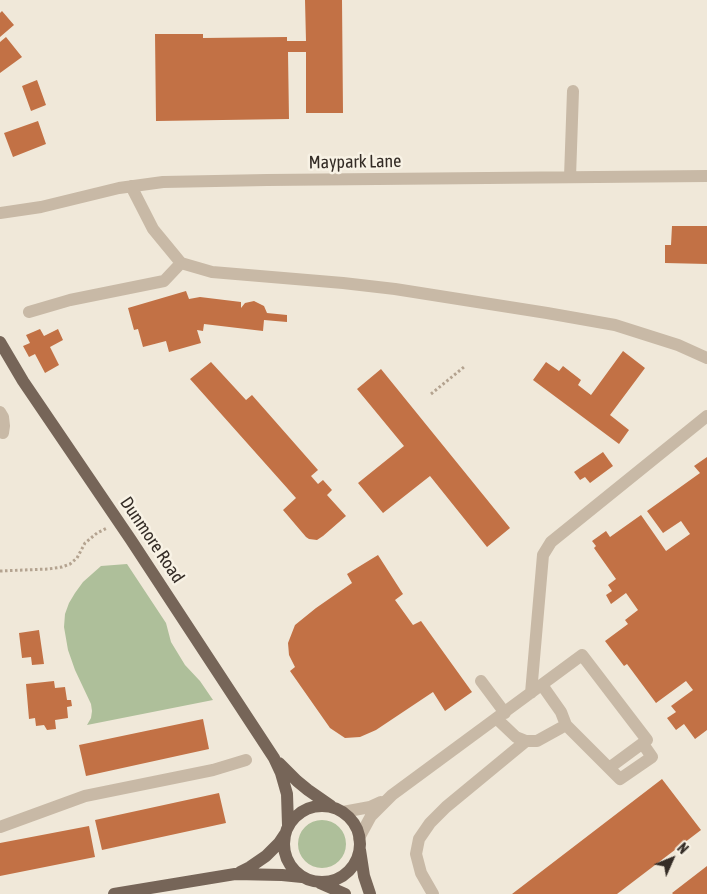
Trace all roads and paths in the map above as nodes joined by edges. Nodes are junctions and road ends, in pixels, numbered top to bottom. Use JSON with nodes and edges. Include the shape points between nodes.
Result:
{"nodes":[{"id":1,"x":573,"y":91,"type":"dead end"},
{"id":2,"x":707,"y":176,"type":"edge"},
{"id":3,"x":570,"y":177,"type":"junction"},
{"id":4,"x":131,"y":186,"type":"junction"},
{"id":5,"x":2,"y":214,"type":"edge"},
{"id":6,"x":181,"y":263,"type":"junction"},
{"id":7,"x":28,"y":312,"type":"dead end"},
{"id":8,"x":0,"y":342,"type":"edge"},
{"id":9,"x":707,"y":358,"type":"edge"},
{"id":10,"x":464,"y":367,"type":"dead end"},
{"id":11,"x":431,"y":394,"type":"dead end"},
{"id":12,"x":0,"y":412,"type":"edge"},
{"id":13,"x":707,"y":416,"type":"edge"},
{"id":14,"x":3,"y":432,"type":"dead end"},
{"id":15,"x":118,"y":520,"type":"junction"},
{"id":16,"x":0,"y":571,"type":"edge"},
{"id":17,"x":481,"y":681,"type":"dead end"},
{"id":18,"x":542,"y":685,"type":"junction"},
{"id":19,"x":531,"y":693,"type":"junction"},
{"id":20,"x":501,"y":716,"type":"junction"},
{"id":21,"x":566,"y":725,"type":"junction"},
{"id":22,"x":526,"y":741,"type":"junction"},
{"id":23,"x":274,"y":758,"type":"junction"},
{"id":24,"x":246,"y":760,"type":"dead end"},
{"id":25,"x":392,"y":796,"type":"junction"},
{"id":26,"x":340,"y":810,"type":"junction"},
{"id":27,"x":0,"y":827,"type":"edge"},
{"id":28,"x":287,"y":829,"type":"junction"},
{"id":29,"x":360,"y":841,"type":"junction"},
{"id":30,"x":235,"y":874,"type":"junction"},
{"id":31,"x":305,"y":878,"type":"junction"},
{"id":32,"x":317,"y":882,"type":"junction"},
{"id":33,"x":114,"y":894,"type":"edge"},
{"id":34,"x":345,"y":894,"type":"edge"},
{"id":35,"x":370,"y":894,"type":"edge"},
{"id":36,"x":433,"y":894,"type":"edge"}],
"edges":[{"from":1,"to":3,"type":"street"},
{"from":2,"to":3,"type":"street","name":"Maypark Lane"},
{"from":3,"to":4,"type":"street","name":"Maypark Lane","via":[[184,181]]},
{"from":4,"to":5,"type":"street","name":"Maypark Lane"},
{"from":4,"to":6,"type":"street","via":[[152,229]]},
{"from":6,"to":7,"type":"street","via":[[164,281]]},
{"from":6,"to":9,"type":"street","via":[[212,272],[395,289],[557,314],[615,325]]},
{"from":8,"to":15,"type":"main road","name":"Dunmore Road"},
{"from":10,"to":11,"type":"path"},
{"from":12,"to":14,"type":"street"},
{"from":13,"to":19,"type":"street","via":[[551,542],[543,555]]},
{"from":15,"to":16,"type":"path","via":[[85,542],[70,564],[48,569]]},
{"from":15,"to":23,"type":"main road","name":"Dunmore Road"},
{"from":17,"to":20,"type":"street"},
{"from":18,"to":19,"type":"street"},
{"from":18,"to":21,"type":"street"},
{"from":18,"to":21,"type":"street","via":[[582,655],[647,740],[643,744],[652,756],[620,779]]},
{"from":19,"to":20,"type":"street"},
{"from":20,"to":22,"type":"street","via":[[516,737]]},
{"from":20,"to":25,"type":"street"},
{"from":21,"to":22,"type":"street","via":[[537,742]]},
{"from":22,"to":36,"type":"street","via":[[446,807],[419,839],[416,854],[421,873]]},
{"from":23,"to":26,"type":"main road","name":"Dunmore Road","via":[[308,790]]},
{"from":23,"to":28,"type":"main road","name":"Dunmore Road","via":[[287,794]]},
{"from":24,"to":27,"type":"street","via":[[213,770],[85,796]]},
{"from":25,"to":26,"type":"street","via":[[370,807]]},
{"from":25,"to":29,"type":"street","via":[[371,816]]},
{"from":26,"to":28,"type":"main road","via":[[326,806],[308,808],[294,818]]},
{"from":26,"to":29,"type":"main road","via":[[354,824]]},
{"from":28,"to":30,"type":"main road","via":[[266,856]]},
{"from":28,"to":31,"type":"main road","via":[[284,851],[287,860]]},
{"from":29,"to":32,"type":"main road","via":[[358,857],[348,871],[333,880]]},
{"from":29,"to":35,"type":"main road","via":[[361,863]]},
{"from":30,"to":31,"type":"main road","via":[[282,874]]},
{"from":30,"to":33,"type":"main road"},
{"from":31,"to":32,"type":"main road"},
{"from":32,"to":34,"type":"main road"}]}
